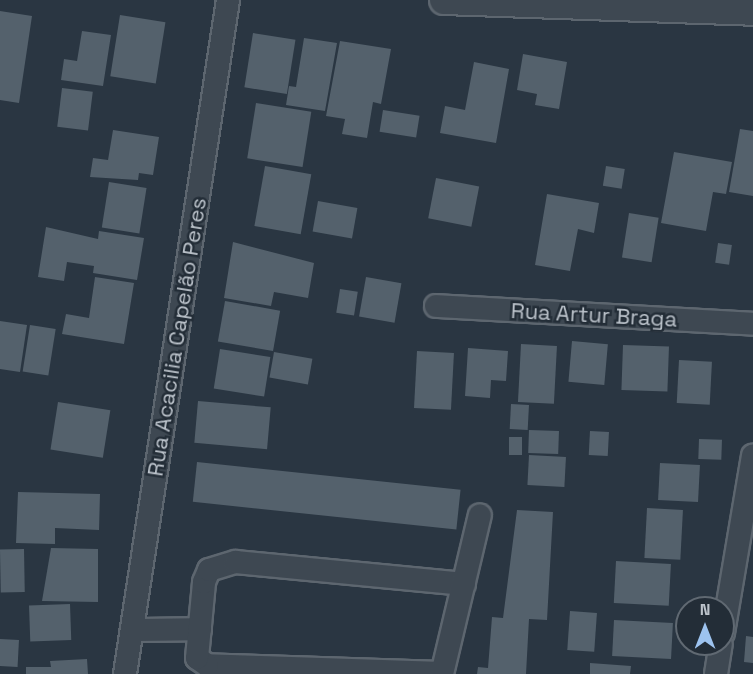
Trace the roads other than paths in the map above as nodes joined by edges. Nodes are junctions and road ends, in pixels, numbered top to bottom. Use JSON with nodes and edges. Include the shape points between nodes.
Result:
{"nodes":[{"id":1,"x":228,"y":0,"type":"edge"},
{"id":2,"x":444,"y":0,"type":"edge"},
{"id":3,"x":610,"y":3,"type":"edge"},
{"id":4,"x":753,"y":11,"type":"edge"},
{"id":5,"x":436,"y":306,"type":"dead end"},
{"id":6,"x":753,"y":324,"type":"edge"},
{"id":7,"x":753,"y":456,"type":"edge"},
{"id":8,"x":480,"y":515,"type":"dead end"},
{"id":9,"x":464,"y":584,"type":"junction"},
{"id":10,"x":729,"y":596,"type":"edge"},
{"id":11,"x":200,"y":628,"type":"junction"},
{"id":12,"x":132,"y":630,"type":"junction"},
{"id":13,"x":719,"y":656,"type":"edge"},
{"id":14,"x":125,"y":674,"type":"edge"},
{"id":15,"x":442,"y":674,"type":"edge"},
{"id":16,"x":716,"y":674,"type":"edge"}],
"edges":[{"from":1,"to":12,"type":"street","name":"Rua Acacilia Capelão Peres"},
{"from":2,"to":3,"type":"street"},
{"from":3,"to":4,"type":"street"},
{"from":5,"to":6,"type":"street","name":"Rua Artur Braga"},
{"from":7,"to":10,"type":"street"},
{"from":8,"to":9,"type":"street"},
{"from":9,"to":11,"type":"street","via":[[221,564],[209,570],[204,582]]},
{"from":9,"to":15,"type":"street"},
{"from":11,"to":12,"type":"street"},
{"from":11,"to":15,"type":"street","via":[[197,658],[224,668]]},
{"from":12,"to":14,"type":"street","name":"Rua Acacilia Capelão Peres"},
{"from":13,"to":16,"type":"street"}]}
